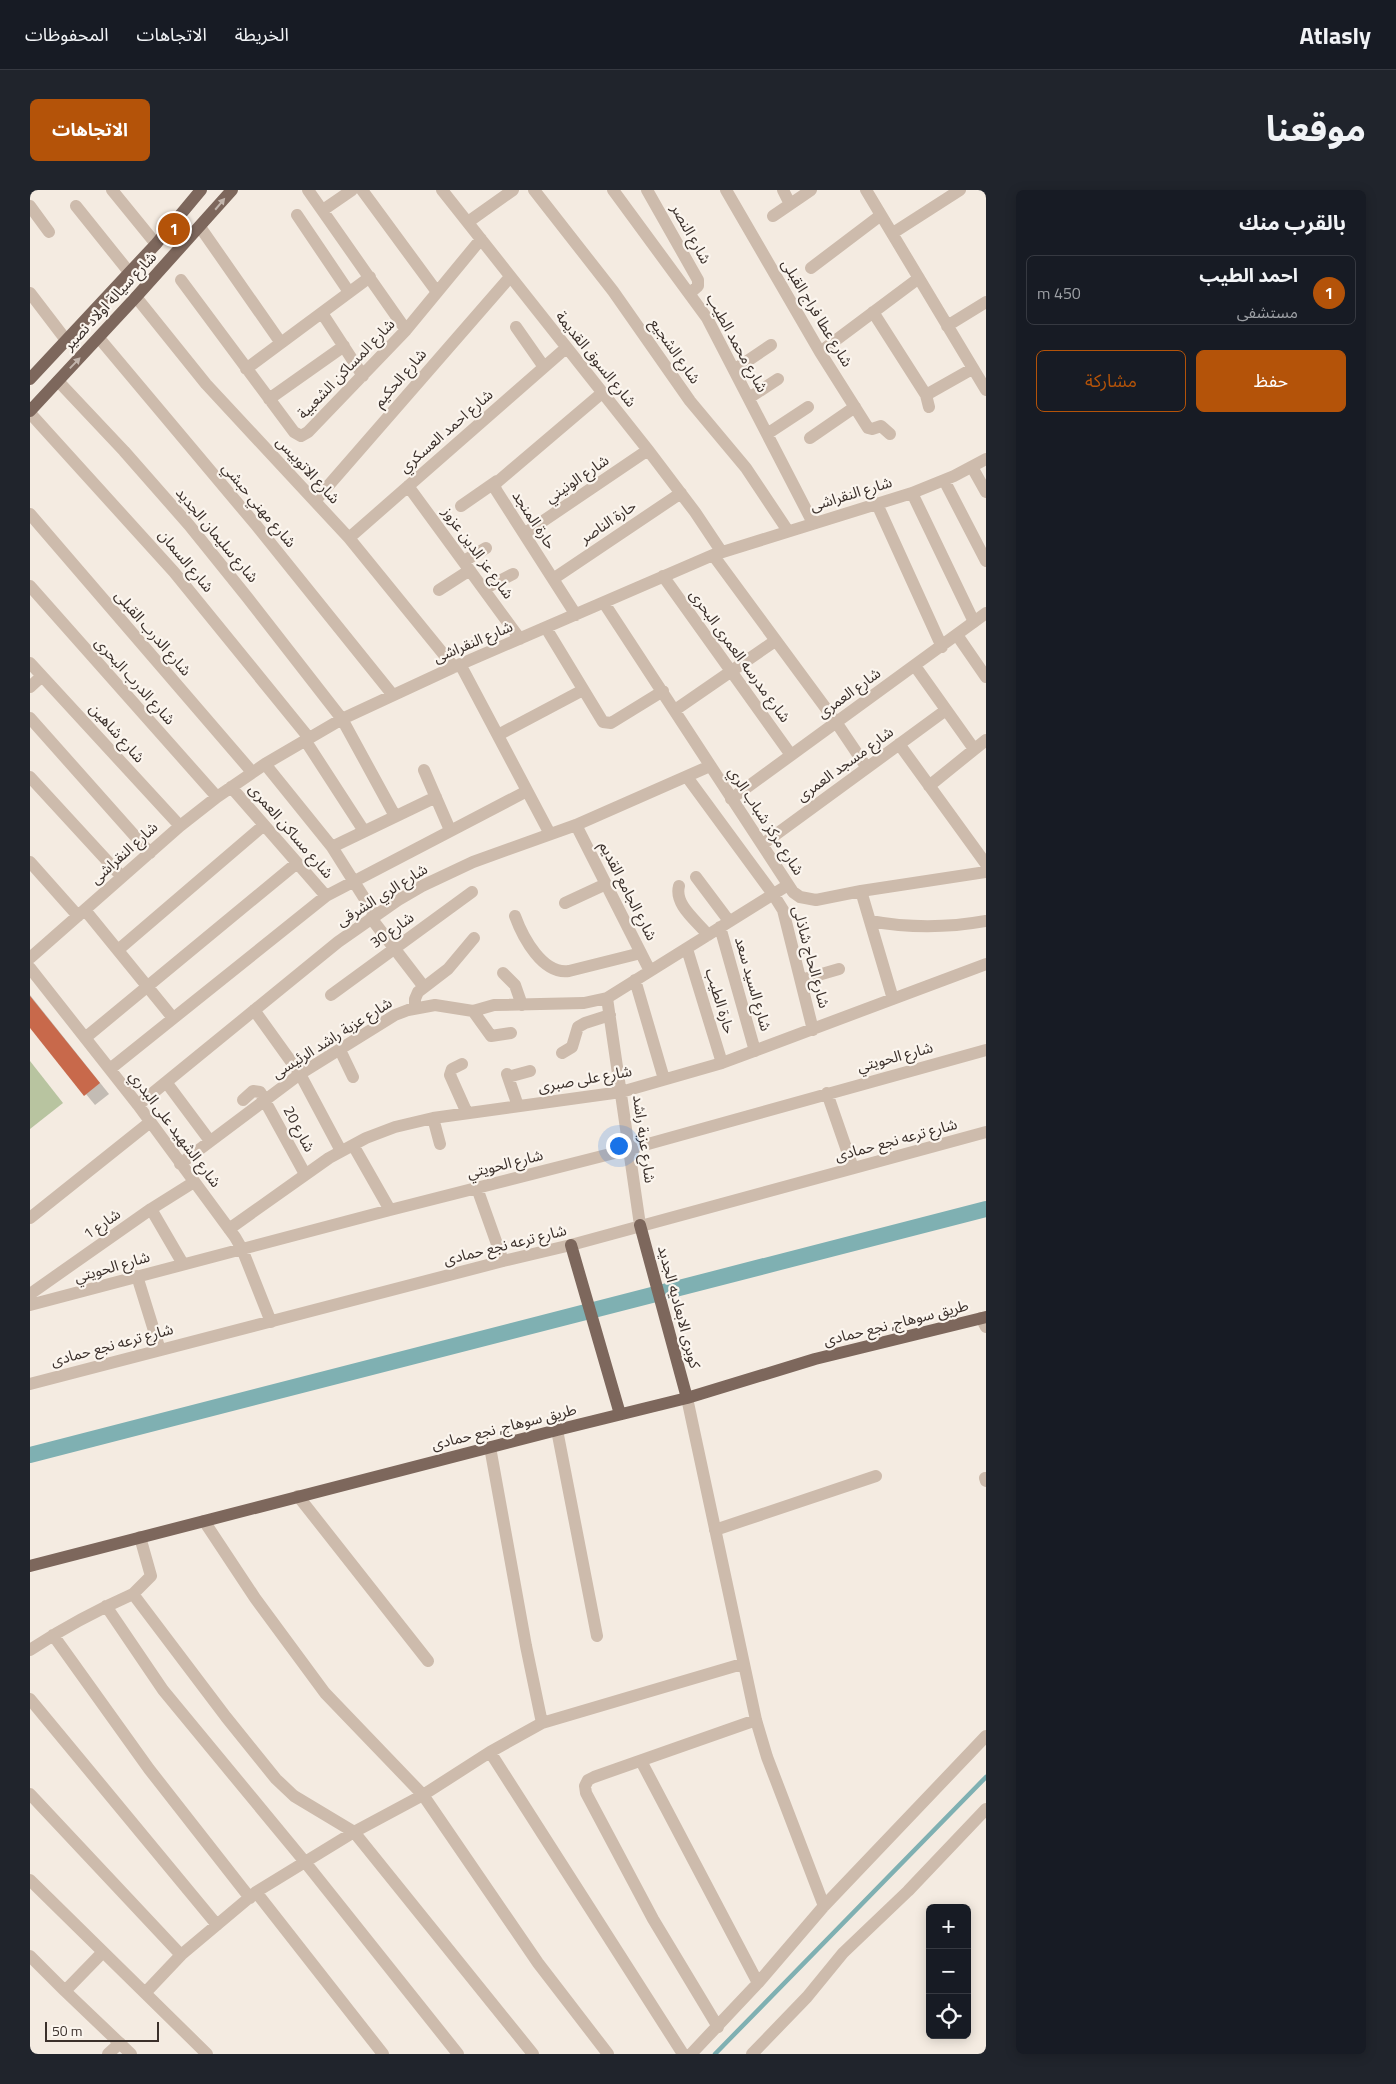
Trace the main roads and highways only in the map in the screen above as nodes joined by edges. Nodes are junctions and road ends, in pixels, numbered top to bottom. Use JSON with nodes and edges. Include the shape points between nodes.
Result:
{"nodes":[{"id":1,"x":201,"y":190,"type":"edge"},
{"id":2,"x":232,"y":190,"type":"edge"},
{"id":3,"x":30,"y":379,"type":"edge"},
{"id":4,"x":30,"y":412,"type":"edge"},
{"id":5,"x":640,"y":1225,"type":"road end"},
{"id":6,"x":571,"y":1245,"type":"road end"},
{"id":7,"x":984,"y":1321,"type":"edge"},
{"id":8,"x":687,"y":1398,"type":"junction"},
{"id":9,"x":620,"y":1414,"type":"junction"},
{"id":10,"x":30,"y":1566,"type":"edge"}],
"edges":[{"from":1,"to":3,"type":"main road","name":"شارع سيالة اولاد نصير","via":[[156,244]]},
{"from":4,"to":2,"type":"main road","name":"شارع سيالة اولاد نصير","one_way":true},
{"from":5,"to":8,"type":"main road","name":"كوبرى الابعاديه الجديد"},
{"from":6,"to":9,"type":"main road"},
{"from":7,"to":8,"type":"main road","name":"طريق سوهاج, نجع حمادى","via":[[815,1360]]},
{"from":8,"to":9,"type":"main road","name":"طريق سوهاج, نجع حمادى"},
{"from":9,"to":10,"type":"main road","name":"طريق سوهاج, نجع حمادى"}]}
